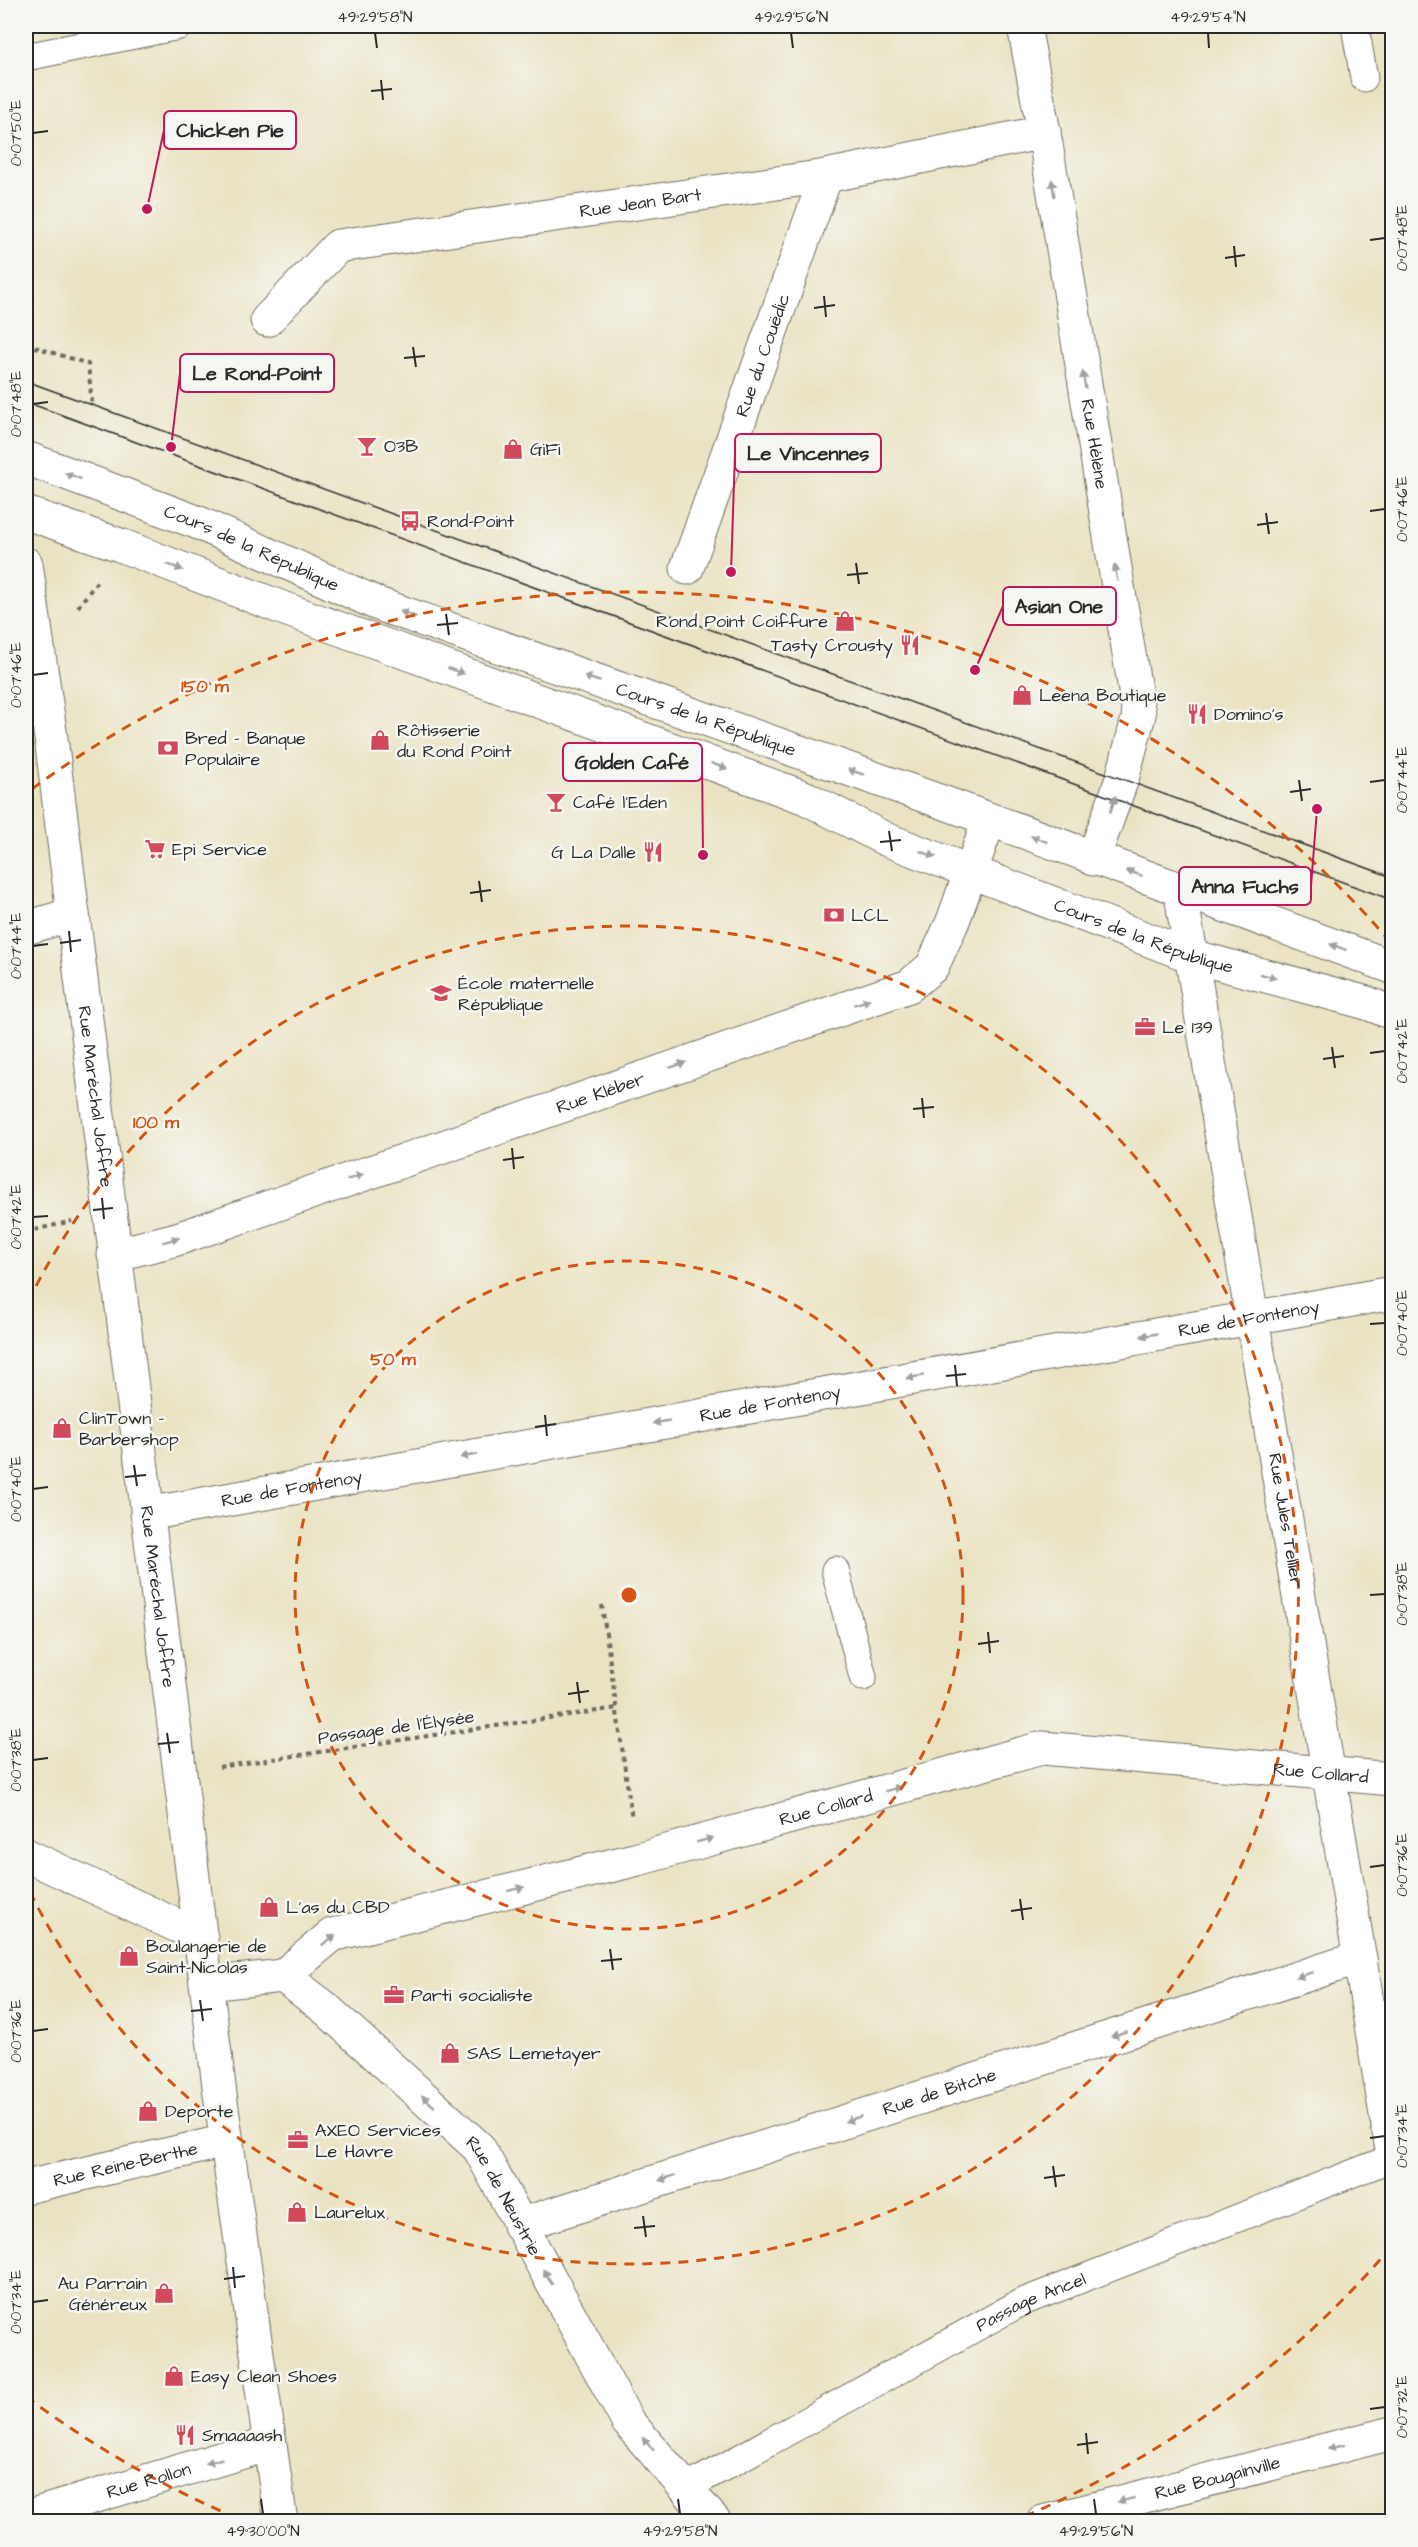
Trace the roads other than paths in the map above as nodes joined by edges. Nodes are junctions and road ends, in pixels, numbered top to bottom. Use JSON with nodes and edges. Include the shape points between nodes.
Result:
{"nodes":[{"id":1,"x":180,"y":26,"type":"edge"},
{"id":2,"x":1024,"y":26,"type":"edge"},
{"id":3,"x":1355,"y":26,"type":"edge"},
{"id":4,"x":26,"y":57,"type":"edge"},
{"id":5,"x":1364,"y":78,"type":"dead end"},
{"id":6,"x":1044,"y":132,"type":"junction"},
{"id":7,"x":826,"y":176,"type":"junction"},
{"id":8,"x":267,"y":320,"type":"dead end"},
{"id":9,"x":26,"y":458,"type":"edge"},
{"id":10,"x":26,"y":513,"type":"edge"},
{"id":11,"x":26,"y":564,"type":"edge"},
{"id":12,"x":687,"y":568,"type":"dead end"},
{"id":13,"x":989,"y":820,"type":"junction"},
{"id":14,"x":1094,"y":859,"type":"junction"},
{"id":15,"x":971,"y":870,"type":"junction"},
{"id":16,"x":1180,"y":889,"type":"junction"},
{"id":17,"x":73,"y":914,"type":"junction"},
{"id":18,"x":26,"y":928,"type":"edge"},
{"id":19,"x":1191,"y":956,"type":"junction"},
{"id":20,"x":1392,"y":967,"type":"edge"},
{"id":21,"x":1392,"y":1012,"type":"edge"},
{"id":22,"x":114,"y":1255,"type":"junction"},
{"id":23,"x":1392,"y":1293,"type":"edge"},
{"id":24,"x":1252,"y":1317,"type":"junction"},
{"id":25,"x":147,"y":1514,"type":"junction"},
{"id":26,"x":835,"y":1569,"type":"dead end"},
{"id":27,"x":863,"y":1677,"type":"dead end"},
{"id":28,"x":1329,"y":1773,"type":"junction"},
{"id":29,"x":1392,"y":1779,"type":"edge"},
{"id":30,"x":26,"y":1855,"type":"edge"},
{"id":31,"x":201,"y":1937,"type":"junction"},
{"id":32,"x":1360,"y":1958,"type":"junction"},
{"id":33,"x":283,"y":1976,"type":"junction"},
{"id":34,"x":206,"y":1984,"type":"junction"},
{"id":35,"x":226,"y":2141,"type":"junction"},
{"id":36,"x":1392,"y":2150,"type":"edge"},
{"id":37,"x":1392,"y":2158,"type":"edge"},
{"id":38,"x":26,"y":2187,"type":"edge"},
{"id":39,"x":519,"y":2225,"type":"junction"},
{"id":40,"x":1392,"y":2433,"type":"edge"},
{"id":41,"x":270,"y":2444,"type":"junction"},
{"id":42,"x":686,"y":2488,"type":"junction"},
{"id":43,"x":26,"y":2517,"type":"edge"},
{"id":44,"x":281,"y":2522,"type":"edge"},
{"id":45,"x":715,"y":2522,"type":"edge"},
{"id":46,"x":1043,"y":2522,"type":"edge"}],
"edges":[{"from":1,"to":4,"type":"lane"},
{"from":2,"to":6,"type":"street","name":"Rue Hélène"},
{"from":3,"to":5,"type":"lane"},
{"from":6,"to":7,"type":"street","name":"Rue Jean Bart"},
{"from":14,"to":6,"type":"street","name":"Rue Hélène","one_way":true,"via":[[1139,715]]},
{"from":7,"to":8,"type":"street","name":"Rue Jean Bart","via":[[338,246]]},
{"from":7,"to":12,"type":"street","name":"Rue du Couëdic"},
{"from":13,"to":9,"type":"street","name":"Cours de la République","one_way":true,"via":[[378,604],[199,523]]},
{"from":10,"to":15,"type":"street","name":"Cours de la République","one_way":true,"via":[[806,798],[885,839]]},
{"from":11,"to":17,"type":"street","name":"Rue Maréchal Joffre"},
{"from":14,"to":13,"type":"street","name":"Cours de la République","one_way":true},
{"from":13,"to":15,"type":"street","name":"Rue Kléber"},
{"from":16,"to":14,"type":"street","name":"Cours de la République","one_way":true},
{"from":15,"to":19,"type":"street","name":"Cours de la République"},
{"from":22,"to":15,"type":"street","name":"Rue Kléber","one_way":true,"via":[[177,1239],[909,986],[932,967]]},
{"from":16,"to":19,"type":"street","name":"Rue Jules Tellier"},
{"from":20,"to":16,"type":"street","name":"Cours de la République","one_way":true},
{"from":17,"to":18,"type":"street"},
{"from":17,"to":22,"type":"street","name":"Rue Maréchal Joffre"},
{"from":19,"to":21,"type":"street","name":"Cours de la République","one_way":true},
{"from":19,"to":24,"type":"street","name":"Rue Jules Tellier"},
{"from":22,"to":25,"type":"street","name":"Rue Maréchal Joffre"},
{"from":23,"to":24,"type":"street","name":"Rue de Fontenoy"},
{"from":24,"to":25,"type":"street","name":"Rue de Fontenoy","one_way":true},
{"from":24,"to":28,"type":"street","name":"Rue Jules Tellier"},
{"from":25,"to":31,"type":"street","name":"Rue Maréchal Joffre"},
{"from":26,"to":27,"type":"lane"},
{"from":28,"to":29,"type":"street","name":"Rue Collard"},
{"from":28,"to":32,"type":"street","name":"Rue Jules Tellier"},
{"from":33,"to":28,"type":"street","name":"Rue Collard","one_way":true,"via":[[332,1935],[638,1859],[1042,1748]]},
{"from":30,"to":31,"type":"street"},
{"from":31,"to":34,"type":"street","name":"Rue Maréchal Joffre"},
{"from":32,"to":36,"type":"street","name":"Rue Jules Tellier"},
{"from":32,"to":39,"type":"street","name":"Rue de Bitche","one_way":true},
{"from":33,"to":34,"type":"street"},
{"from":39,"to":33,"type":"street","name":"Rue de Neustrie","one_way":true,"via":[[479,2148],[324,2007]]},
{"from":34,"to":35,"type":"street","name":"Rue Maréchal Joffre"},
{"from":35,"to":38,"type":"street","name":"Rue Reine-Berthe"},
{"from":35,"to":41,"type":"street","name":"Rue Maréchal Joffre"},
{"from":37,"to":42,"type":"lane","name":"Passage Ancel","via":[[1020,2303]]},
{"from":42,"to":39,"type":"street","name":"Rue de Neustrie","one_way":true,"via":[[628,2422]]},
{"from":40,"to":46,"type":"street","name":"Rue Bougainville","one_way":true},
{"from":41,"to":43,"type":"street","name":"Rue Rollon","one_way":true},
{"from":41,"to":44,"type":"street","name":"Rue Maréchal Joffre"},
{"from":42,"to":45,"type":"street","name":"Rue de Neustrie"}]}
